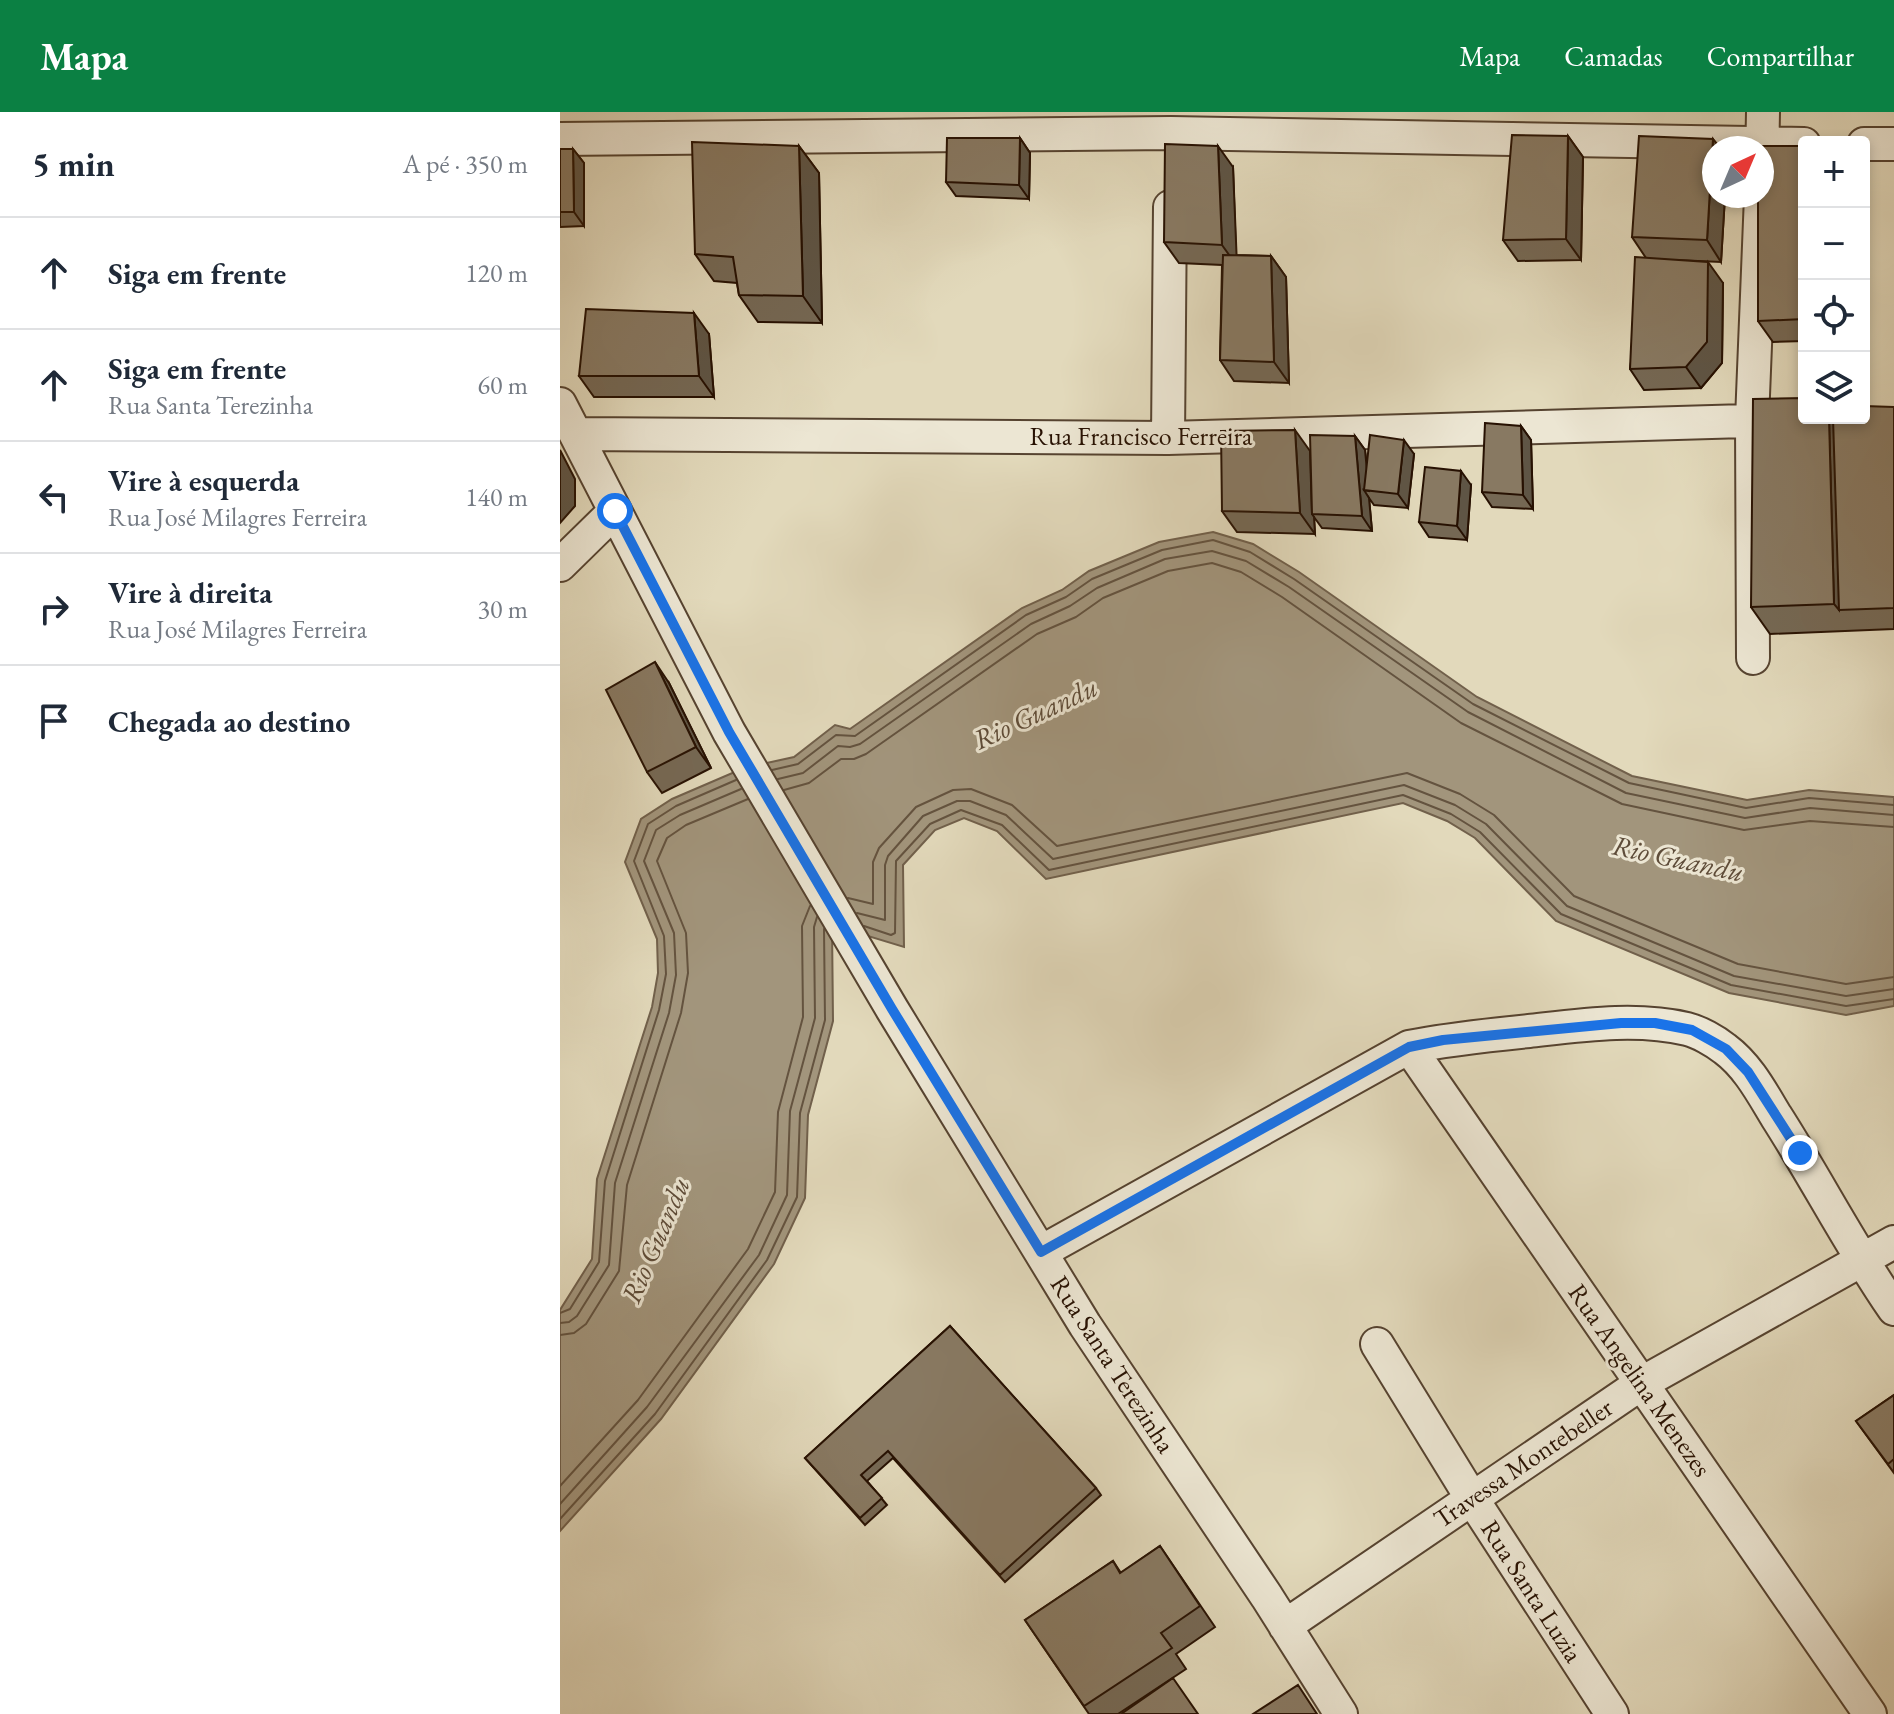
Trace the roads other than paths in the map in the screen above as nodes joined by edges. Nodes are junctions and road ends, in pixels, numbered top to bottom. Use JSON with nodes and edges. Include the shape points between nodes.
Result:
{"nodes":[{"id":1,"x":1763,"y":112,"type":"edge"},
{"id":2,"x":1763,"y":136,"type":"edge"},
{"id":3,"x":560,"y":139,"type":"edge"},
{"id":4,"x":1870,"y":144,"type":"edge"},
{"id":5,"x":1894,"y":144,"type":"edge"},
{"id":6,"x":1171,"y":146,"type":"edge"},
{"id":7,"x":1798,"y":146,"type":"edge"},
{"id":8,"x":1774,"y":156,"type":"edge"},
{"id":9,"x":1702,"y":159,"type":"edge"},
{"id":10,"x":1761,"y":208,"type":"edge"},
{"id":11,"x":560,"y":404,"type":"edge"},
{"id":12,"x":1798,"y":419,"type":"edge"},
{"id":13,"x":1752,"y":420,"type":"junction"},
{"id":14,"x":577,"y":434,"type":"junction"},
{"id":15,"x":1168,"y":438,"type":"junction"},
{"id":16,"x":615,"y":511,"type":"junction"},
{"id":17,"x":560,"y":565,"type":"edge"},
{"id":18,"x":1753,"y":658,"type":"dead end"},
{"id":19,"x":1409,"y":1047,"type":"junction"},
{"id":20,"x":1894,"y":1242,"type":"edge"},
{"id":21,"x":1041,"y":1252,"type":"junction"},
{"id":22,"x":1860,"y":1261,"type":"junction"},
{"id":23,"x":1894,"y":1309,"type":"edge"},
{"id":24,"x":1377,"y":1344,"type":"dead end"},
{"id":25,"x":1642,"y":1383,"type":"junction"},
{"id":26,"x":1471,"y":1497,"type":"junction"},
{"id":27,"x":1285,"y":1626,"type":"junction"},
{"id":28,"x":1341,"y":1714,"type":"edge"},
{"id":29,"x":1612,"y":1714,"type":"edge"},
{"id":30,"x":1870,"y":1714,"type":"edge"}],
"edges":[{"from":1,"to":2,"type":"street"},
{"from":3,"to":6,"type":"street"},
{"from":4,"to":5,"type":"street"},
{"from":6,"to":9,"type":"street"},
{"from":6,"to":15,"type":"street"},
{"from":7,"to":8,"type":"street"},
{"from":10,"to":13,"type":"street"},
{"from":11,"to":14,"type":"street","name":"Rua Santa Terezinha"},
{"from":12,"to":13,"type":"street","name":"Rua Francisco Ferreira"},
{"from":13,"to":15,"type":"street","name":"Rua Francisco Ferreira"},
{"from":13,"to":18,"type":"street"},
{"from":14,"to":15,"type":"street","name":"Rua Francisco Ferreira"},
{"from":14,"to":16,"type":"street","name":"Rua Santa Terezinha"},
{"from":16,"to":17,"type":"street"},
{"from":16,"to":21,"type":"street","name":"Rua Santa Terezinha","via":[[729,732]]},
{"from":19,"to":21,"type":"street"},
{"from":19,"to":22,"type":"street","via":[[1621,1023],[1692,1030],[1726,1049],[1748,1072]]},
{"from":19,"to":25,"type":"street","name":"Rua Angelina Menezes"},
{"from":20,"to":22,"type":"street","name":"Travessa Montebeller"},
{"from":21,"to":27,"type":"street","name":"Rua Santa Terezinha"},
{"from":22,"to":23,"type":"street"},
{"from":22,"to":25,"type":"street","name":"Travessa Montebeller"},
{"from":24,"to":26,"type":"street","name":"Rua Santa Luzia"},
{"from":25,"to":26,"type":"street","name":"Travessa Montebeller"},
{"from":25,"to":30,"type":"street","name":"Rua Angelina Menezes"},
{"from":26,"to":27,"type":"street","name":"Travessa Montebeller"},
{"from":26,"to":29,"type":"street","name":"Rua Santa Luzia"},
{"from":27,"to":28,"type":"street","name":"Rua Santa Terezinha"}]}
